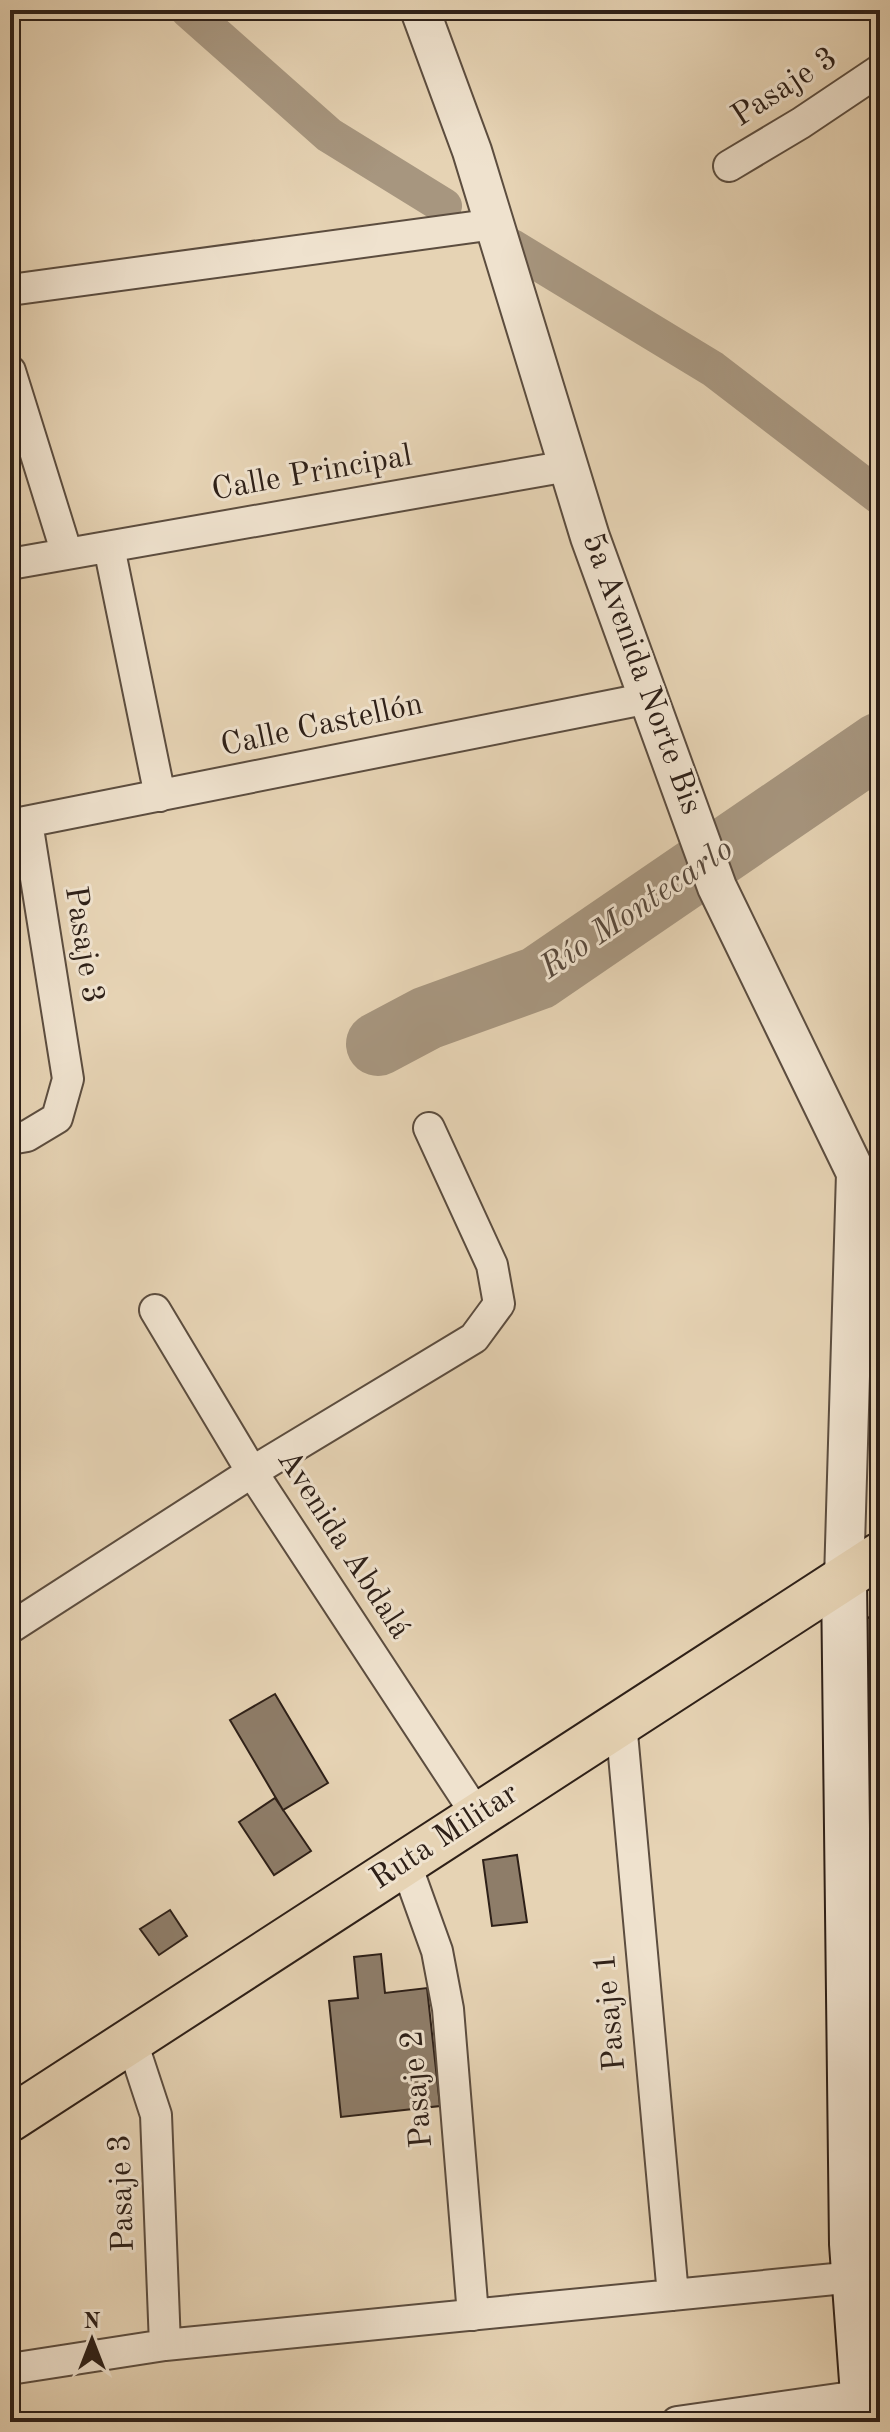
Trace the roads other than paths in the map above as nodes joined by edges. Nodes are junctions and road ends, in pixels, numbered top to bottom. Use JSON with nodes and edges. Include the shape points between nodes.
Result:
{"nodes":[{"id":1,"x":420,"y":10,"type":"edge"},
{"id":2,"x":880,"y":70,"type":"edge"},
{"id":3,"x":729,"y":166,"type":"dead end"},
{"id":4,"x":495,"y":226,"type":"junction"},
{"id":5,"x":10,"y":290,"type":"edge"},
{"id":6,"x":10,"y":371,"type":"edge"},
{"id":7,"x":568,"y":466,"type":"junction"},
{"id":8,"x":109,"y":547,"type":"junction"},
{"id":9,"x":67,"y":554,"type":"junction"},
{"id":10,"x":10,"y":564,"type":"edge"},
{"id":11,"x":649,"y":698,"type":"junction"},
{"id":12,"x":160,"y":796,"type":"junction"},
{"id":13,"x":18,"y":824,"type":"edge"},
{"id":14,"x":429,"y":1128,"type":"dead end"},
{"id":15,"x":10,"y":1139,"type":"edge"},
{"id":16,"x":868,"y":1180,"type":"edge"},
{"id":17,"x":155,"y":1310,"type":"dead end"},
{"id":18,"x":252,"y":1472,"type":"junction"},
{"id":19,"x":880,"y":1555,"type":"edge"},
{"id":20,"x":844,"y":1579,"type":"junction"},
{"id":21,"x":10,"y":1628,"type":"edge"},
{"id":22,"x":621,"y":1722,"type":"junction"},
{"id":23,"x":477,"y":1815,"type":"junction"},
{"id":24,"x":405,"y":1862,"type":"junction"},
{"id":25,"x":132,"y":2042,"type":"junction"},
{"id":26,"x":10,"y":2119,"type":"edge"},
{"id":27,"x":855,"y":2277,"type":"junction"},
{"id":28,"x":673,"y":2295,"type":"junction"},
{"id":29,"x":473,"y":2315,"type":"junction"},
{"id":30,"x":165,"y":2345,"type":"junction"},
{"id":31,"x":10,"y":2369,"type":"edge"},
{"id":32,"x":870,"y":2403,"type":"edge"},
{"id":33,"x":677,"y":2422,"type":"edge"}],
"edges":[{"from":1,"to":4,"type":"street","name":"5a Avenida Norte Bis"},
{"from":2,"to":3,"type":"street","name":"Pasaje 3"},
{"from":4,"to":5,"type":"street"},
{"from":4,"to":7,"type":"street","name":"5a Avenida Norte Bis"},
{"from":6,"to":9,"type":"street"},
{"from":7,"to":8,"type":"street","name":"Calle Principal"},
{"from":7,"to":11,"type":"street","name":"5a Avenida Norte Bis"},
{"from":8,"to":9,"type":"street","name":"Calle Principal"},
{"from":8,"to":12,"type":"street"},
{"from":9,"to":10,"type":"street","name":"Calle Principal"},
{"from":11,"to":12,"type":"street","name":"Calle Castellón"},
{"from":11,"to":16,"type":"street","name":"5a Avenida Norte Bis","via":[[717,887]]},
{"from":12,"to":13,"type":"street","name":"Calle Castellón"},
{"from":13,"to":15,"type":"street","name":"Pasaje 3","via":[[68,1079],[57,1118],[27,1136]]},
{"from":14,"to":18,"type":"street","via":[[492,1265],[499,1304],[474,1338]]},
{"from":16,"to":20,"type":"street","name":"5a Avenida Norte Bis"},
{"from":17,"to":18,"type":"street","name":"Avenida Abdalá"},
{"from":18,"to":21,"type":"street"},
{"from":18,"to":23,"type":"street","name":"Avenida Abdalá"},
{"from":19,"to":20,"type":"main road","name":"Ruta Militar"},
{"from":20,"to":22,"type":"main road","name":"Ruta Militar"},
{"from":20,"to":27,"type":"main road"},
{"from":22,"to":23,"type":"main road","name":"Ruta Militar"},
{"from":22,"to":28,"type":"street","name":"Pasaje 1"},
{"from":23,"to":24,"type":"main road","name":"Ruta Militar"},
{"from":24,"to":25,"type":"main road","name":"Ruta Militar"},
{"from":24,"to":29,"type":"street","name":"Pasaje 2","via":[[437,1951],[448,2009]]},
{"from":25,"to":26,"type":"main road","name":"Ruta Militar"},
{"from":25,"to":30,"type":"street","name":"Pasaje 3","via":[[156,2115]]},
{"from":27,"to":28,"type":"street"},
{"from":27,"to":32,"type":"main road"},
{"from":28,"to":29,"type":"street"},
{"from":29,"to":30,"type":"street"},
{"from":30,"to":31,"type":"street"},
{"from":32,"to":33,"type":"street"}]}
